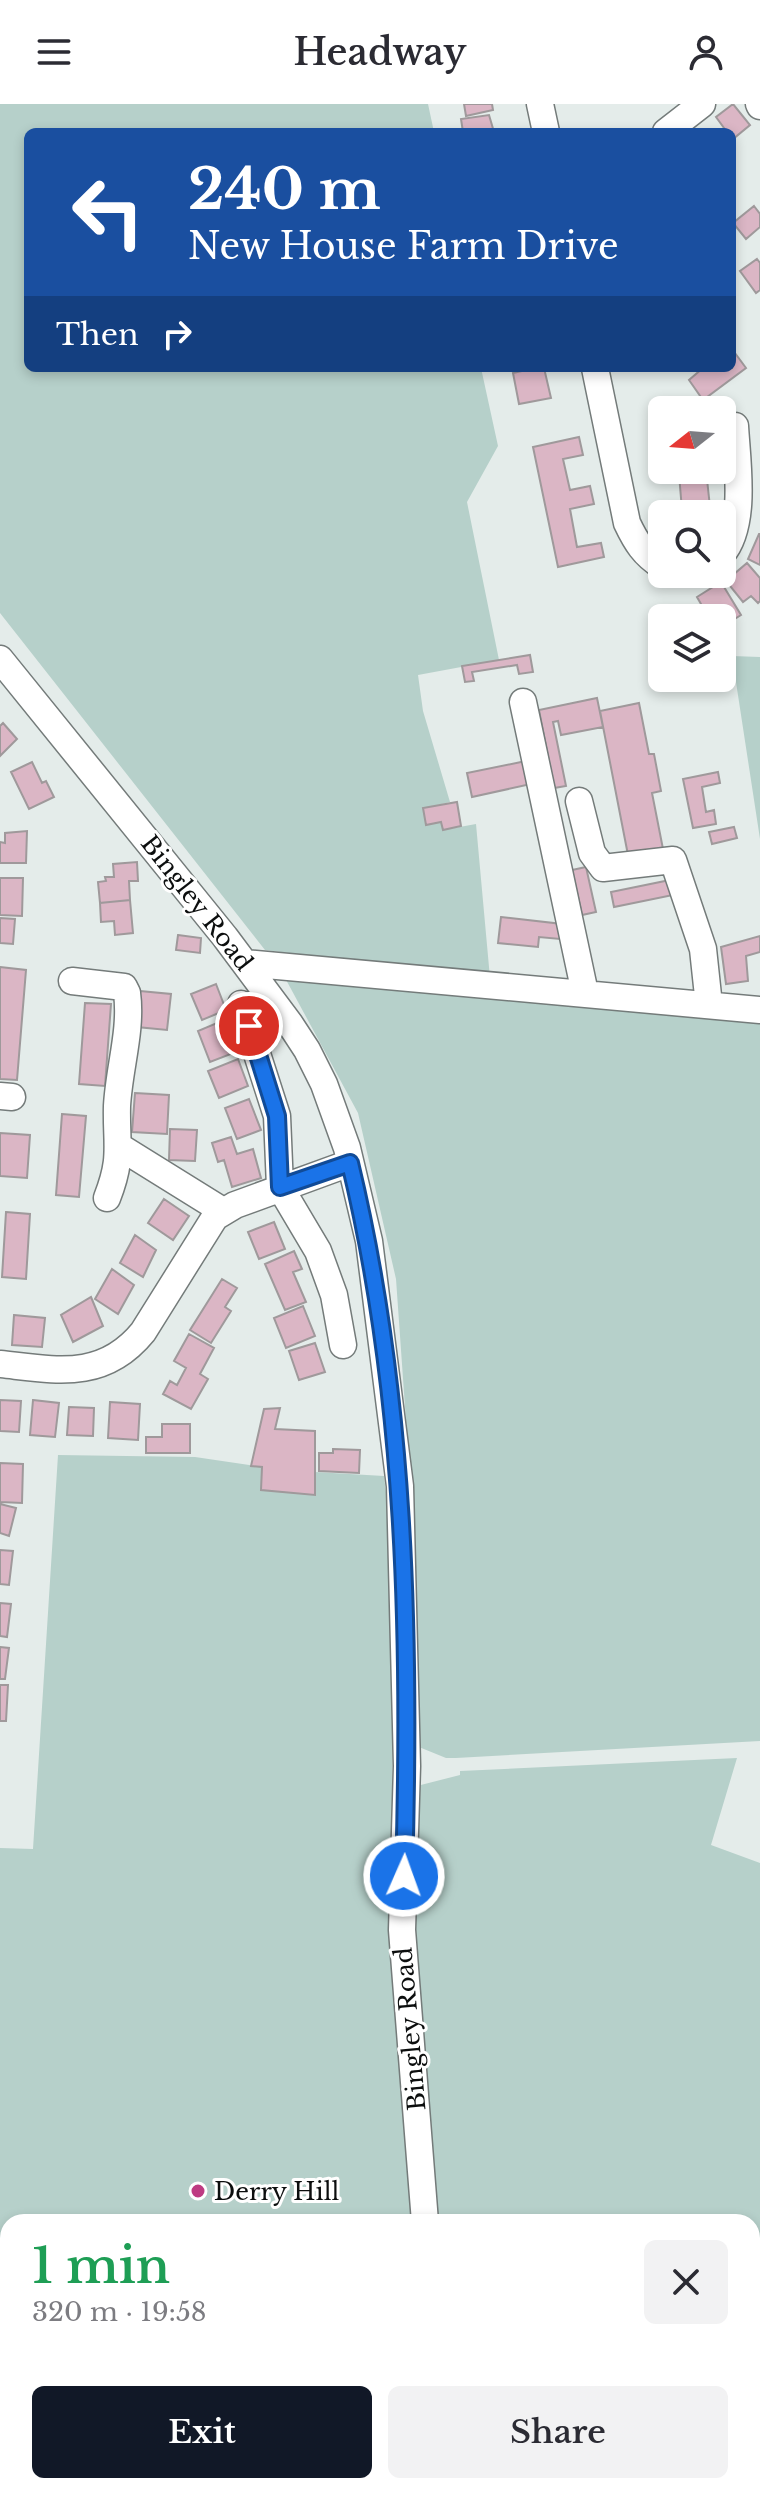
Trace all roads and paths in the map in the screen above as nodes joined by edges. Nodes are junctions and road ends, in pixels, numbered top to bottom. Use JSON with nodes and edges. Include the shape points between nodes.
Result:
{"nodes":[{"id":1,"x":540,"y":104,"type":"edge"},
{"id":2,"x":702,"y":104,"type":"edge"},
{"id":3,"x":545,"y":128,"type":"edge"},
{"id":4,"x":671,"y":128,"type":"edge"},
{"id":5,"x":596,"y":372,"type":"edge"},
{"id":6,"x":736,"y":441,"type":"edge"},
{"id":7,"x":736,"y":525,"type":"edge"},
{"id":8,"x":648,"y":556,"type":"edge"},
{"id":9,"x":0,"y":659,"type":"edge"},
{"id":10,"x":523,"y":702,"type":"dead end"},
{"id":11,"x":579,"y":801,"type":"dead end"},
{"id":12,"x":245,"y":963,"type":"junction"},
{"id":13,"x":72,"y":981,"type":"dead end"},
{"id":14,"x":585,"y":993,"type":"junction"},
{"id":15,"x":241,"y":1004,"type":"dead end"},
{"id":16,"x":709,"y":1005,"type":"junction"},
{"id":17,"x":760,"y":1010,"type":"edge"},
{"id":18,"x":120,"y":1147,"type":"junction"},
{"id":19,"x":350,"y":1163,"type":"junction"},
{"id":20,"x":280,"y":1187,"type":"junction"},
{"id":21,"x":107,"y":1198,"type":"dead end"},
{"id":22,"x":223,"y":1211,"type":"junction"},
{"id":23,"x":343,"y":1345,"type":"dead end"},
{"id":24,"x":0,"y":1364,"type":"edge"},
{"id":25,"x":424,"y":2214,"type":"edge"}],
"edges":[{"from":1,"to":3,"type":"street"},
{"from":2,"to":4,"type":"street"},
{"from":5,"to":8,"type":"street","via":[[627,523]]},
{"from":6,"to":7,"type":"street"},
{"from":9,"to":12,"type":"street","name":"Bingley Road"},
{"from":10,"to":14,"type":"street"},
{"from":11,"to":16,"type":"street","via":[[592,853],[603,868],[673,860],[703,949]]},
{"from":12,"to":14,"type":"street"},
{"from":12,"to":19,"type":"street","name":"Bingley Road","via":[[307,1050]]},
{"from":13,"to":18,"type":"street","via":[[124,987],[128,1001],[117,1105]]},
{"from":14,"to":16,"type":"street"},
{"from":15,"to":20,"type":"street","via":[[277,1116]]},
{"from":16,"to":17,"type":"street"},
{"from":18,"to":21,"type":"street"},
{"from":18,"to":22,"type":"street"},
{"from":19,"to":20,"type":"street"},
{"from":19,"to":25,"type":"street","name":"Bingley Road","via":[[369,1241],[400,1486],[407,1766],[402,1930]]},
{"from":20,"to":22,"type":"street"},
{"from":20,"to":23,"type":"street","via":[[318,1251],[334,1295]]},
{"from":22,"to":24,"type":"street","via":[[207,1226],[143,1332],[122,1352],[79,1370]]}]}
